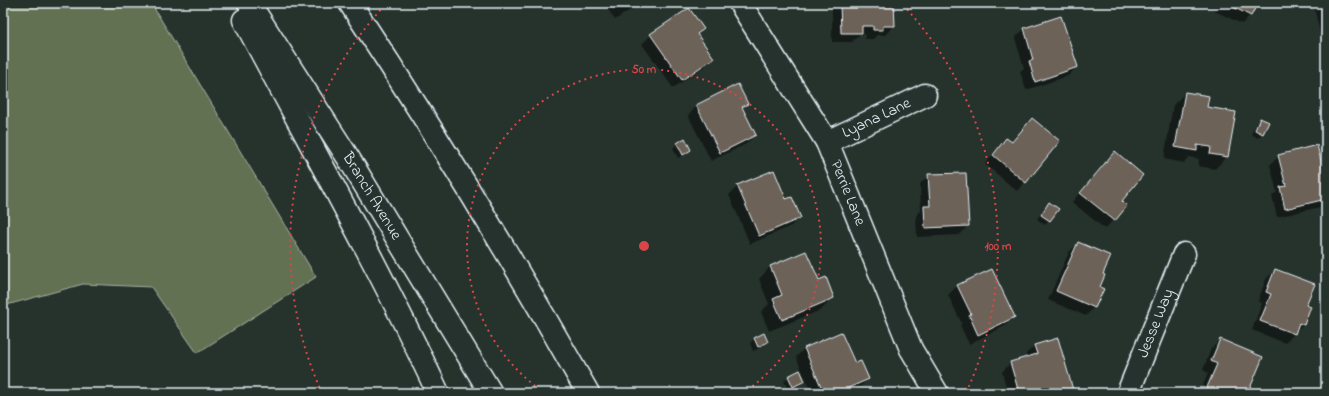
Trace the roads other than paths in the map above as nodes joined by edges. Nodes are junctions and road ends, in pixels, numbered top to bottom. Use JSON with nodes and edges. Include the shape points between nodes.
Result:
{"nodes":[{"id":1,"x":235,"y":3,"type":"edge"},
{"id":2,"x":249,"y":3,"type":"edge"},
{"id":3,"x":350,"y":3,"type":"edge"},
{"id":4,"x":740,"y":3,"type":"edge"},
{"id":5,"x":925,"y":95,"type":"dead end"},
{"id":6,"x":827,"y":142,"type":"junction"},
{"id":7,"x":1184,"y":254,"type":"dead end"},
{"id":8,"x":438,"y":393,"type":"edge"},
{"id":9,"x":491,"y":393,"type":"edge"},
{"id":10,"x":588,"y":393,"type":"edge"},
{"id":11,"x":937,"y":393,"type":"edge"},
{"id":12,"x":1128,"y":393,"type":"edge"}],
"edges":[{"from":1,"to":8,"type":"main road","via":[[420,353]]},
{"from":2,"to":9,"type":"main road","name":"Branch Avenue"},
{"from":3,"to":10,"type":"main road","via":[[432,130],[534,297]]},
{"from":4,"to":6,"type":"main road","name":"Perrie Lane"},
{"from":5,"to":6,"type":"main road","name":"Lyana Lane"},
{"from":6,"to":11,"type":"main road","name":"Perrie Lane","via":[[911,349]]},
{"from":7,"to":12,"type":"main road","name":"Jesse Way"}]}
